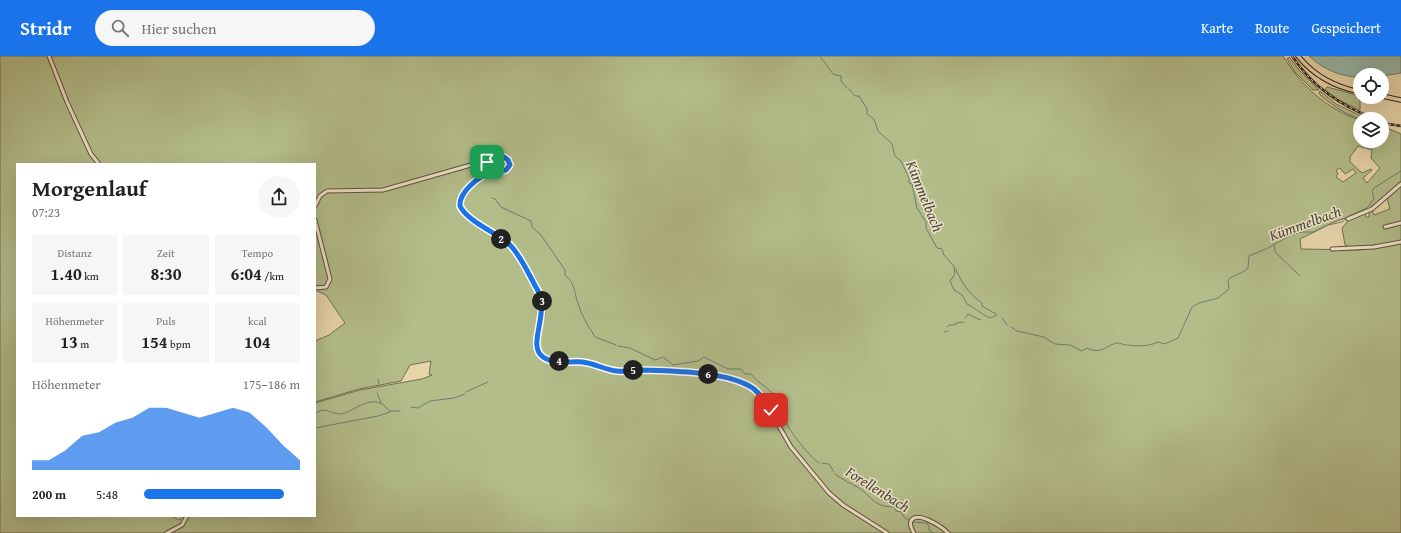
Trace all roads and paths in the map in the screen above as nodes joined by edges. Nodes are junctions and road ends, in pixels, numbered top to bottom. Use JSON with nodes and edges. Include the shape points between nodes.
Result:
{"nodes":[{"id":1,"x":49,"y":56,"type":"edge"},
{"id":2,"x":1298,"y":56,"type":"edge"},
{"id":3,"x":1353,"y":90,"type":"edge"},
{"id":4,"x":1389,"y":97,"type":"edge"},
{"id":5,"x":1401,"y":100,"type":"edge"},
{"id":6,"x":98,"y":163,"type":"edge"},
{"id":7,"x":1401,"y":184,"type":"edge"},
{"id":8,"x":316,"y":204,"type":"edge"},
{"id":9,"x":1348,"y":219,"type":"dead end"},
{"id":10,"x":1401,"y":223,"type":"edge"},
{"id":11,"x":316,"y":224,"type":"edge"},
{"id":12,"x":1385,"y":227,"type":"dead end"},
{"id":13,"x":1401,"y":242,"type":"edge"},
{"id":14,"x":1332,"y":249,"type":"dead end"},
{"id":15,"x":316,"y":288,"type":"edge"},
{"id":16,"x":186,"y":517,"type":"edge"},
{"id":17,"x":167,"y":533,"type":"edge"},
{"id":18,"x":887,"y":533,"type":"edge"},
{"id":19,"x":914,"y":533,"type":"edge"},
{"id":20,"x":948,"y":533,"type":"edge"}],
"edges":[{"from":1,"to":6,"type":"street","via":[[90,154]]},
{"from":2,"to":3,"type":"main road","via":[[1322,79]]},
{"from":4,"to":5,"type":"main road"},
{"from":7,"to":9,"type":"street","via":[[1372,209]]},
{"from":8,"to":18,"type":"street","via":[[322,194],[332,190],[383,190],[499,158],[507,159],[510,164],[508,169],[483,176],[464,192],[460,205],[468,215],[511,246],[538,291],[543,313],[536,344],[542,356],[552,361],[588,362],[617,371],[709,374],[746,384],[764,399],[791,447],[829,493]]},
{"from":10,"to":12,"type":"street"},
{"from":11,"to":15,"type":"street","via":[[330,279],[326,287]]},
{"from":13,"to":14,"type":"street","via":[[1374,247]]},
{"from":16,"to":17,"type":"street","via":[[182,525]]},
{"from":19,"to":20,"type":"street","via":[[911,522],[914,518],[919,518],[938,525]]}]}
